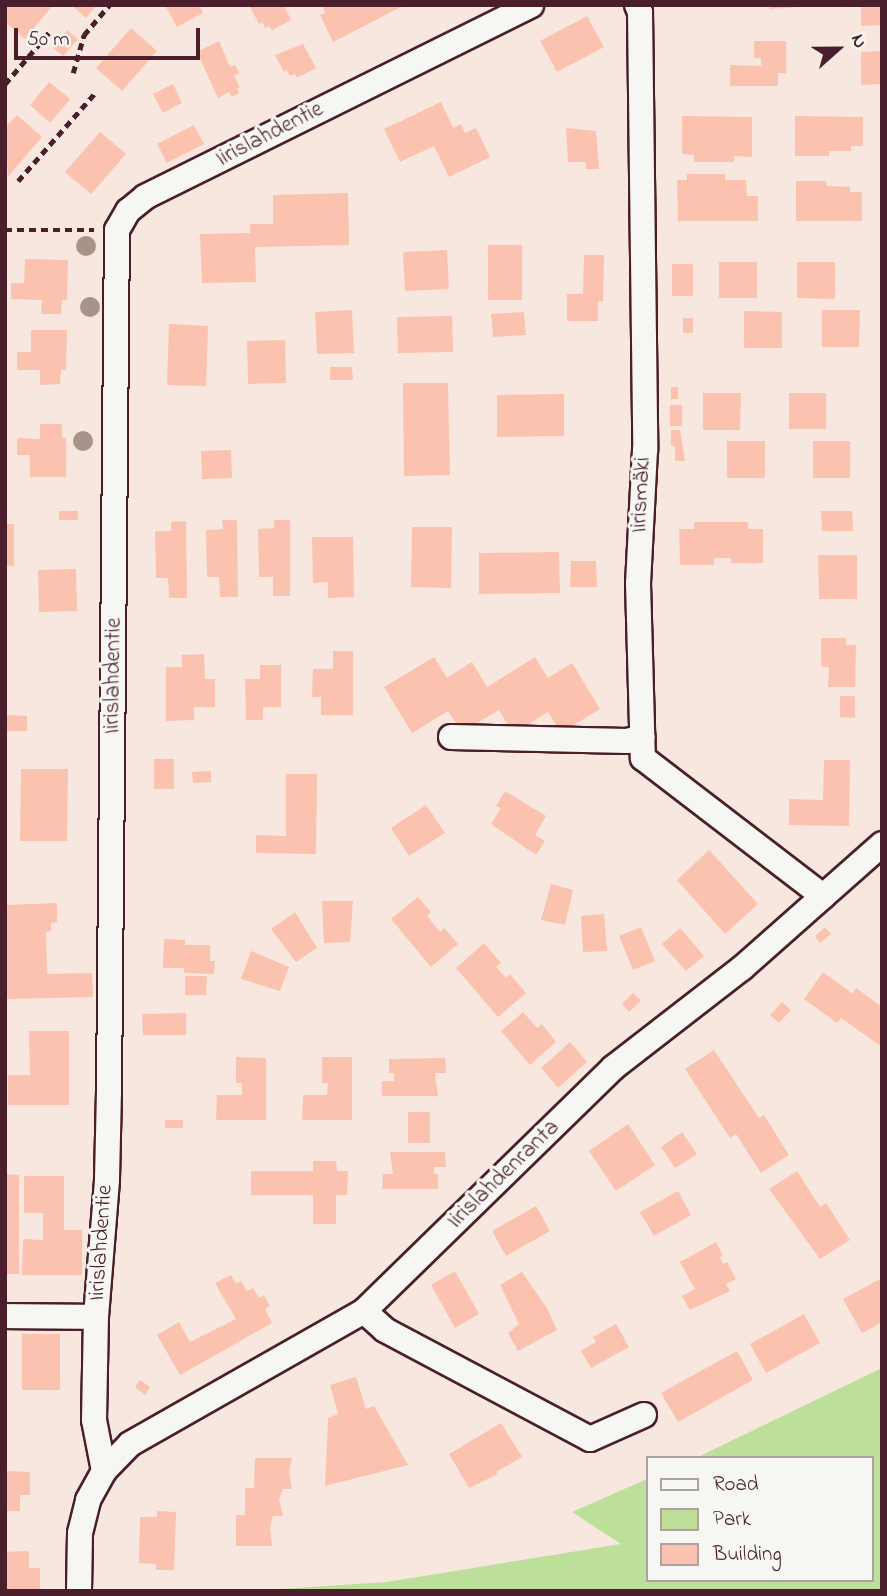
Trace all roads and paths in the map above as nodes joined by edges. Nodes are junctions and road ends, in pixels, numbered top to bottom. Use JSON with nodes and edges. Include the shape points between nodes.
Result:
{"nodes":[{"id":1,"x":109,"y":5,"type":"edge"},
{"id":2,"x":531,"y":5,"type":"edge"},
{"id":3,"x":637,"y":5,"type":"edge"},
{"id":4,"x":52,"y":29,"type":"dead end"},
{"id":5,"x":73,"y":74,"type":"dead end"},
{"id":6,"x":5,"y":84,"type":"edge"},
{"id":7,"x":96,"y":92,"type":"dead end"},
{"id":8,"x":18,"y":181,"type":"dead end"},
{"id":9,"x":5,"y":230,"type":"edge"},
{"id":10,"x":117,"y":230,"type":"junction"},
{"id":11,"x":451,"y":737,"type":"dead end"},
{"id":12,"x":643,"y":737,"type":"junction"},
{"id":13,"x":882,"y":844,"type":"edge"},
{"id":14,"x":823,"y":896,"type":"junction"},
{"id":15,"x":364,"y":1311,"type":"junction"},
{"id":16,"x":5,"y":1316,"type":"edge"},
{"id":17,"x":96,"y":1317,"type":"junction"},
{"id":18,"x":644,"y":1415,"type":"dead end"},
{"id":19,"x":104,"y":1472,"type":"junction"},
{"id":20,"x":79,"y":1591,"type":"edge"}],
"edges":[{"from":1,"to":5,"type":"path","via":[[84,35]]},
{"from":2,"to":10,"type":"street","name":"Iirislahdentie","via":[[145,197],[128,211]]},
{"from":3,"to":12,"type":"street","name":"Iirismäki","via":[[645,450],[638,583]]},
{"from":4,"to":6,"type":"path"},
{"from":7,"to":8,"type":"path"},
{"from":9,"to":10,"type":"path"},
{"from":10,"to":17,"type":"street","name":"Iirislahdentie","via":[[109,1092]]},
{"from":11,"to":12,"type":"street","via":[[626,741]]},
{"from":12,"to":14,"type":"street","name":"Iirismäki","via":[[643,758]]},
{"from":13,"to":14,"type":"street","name":"Iirislahdenranta"},
{"from":14,"to":15,"type":"street","name":"Iirislahdenranta","via":[[742,968],[613,1068]]},
{"from":15,"to":18,"type":"street","via":[[386,1330],[590,1439]]},
{"from":15,"to":19,"type":"street","name":"Iirislahdenranta","via":[[130,1444]]},
{"from":16,"to":17,"type":"street"},
{"from":17,"to":19,"type":"street","name":"Iirislahdentie","via":[[94,1420]]},
{"from":19,"to":20,"type":"street","via":[[88,1500],[80,1533]]}]}
